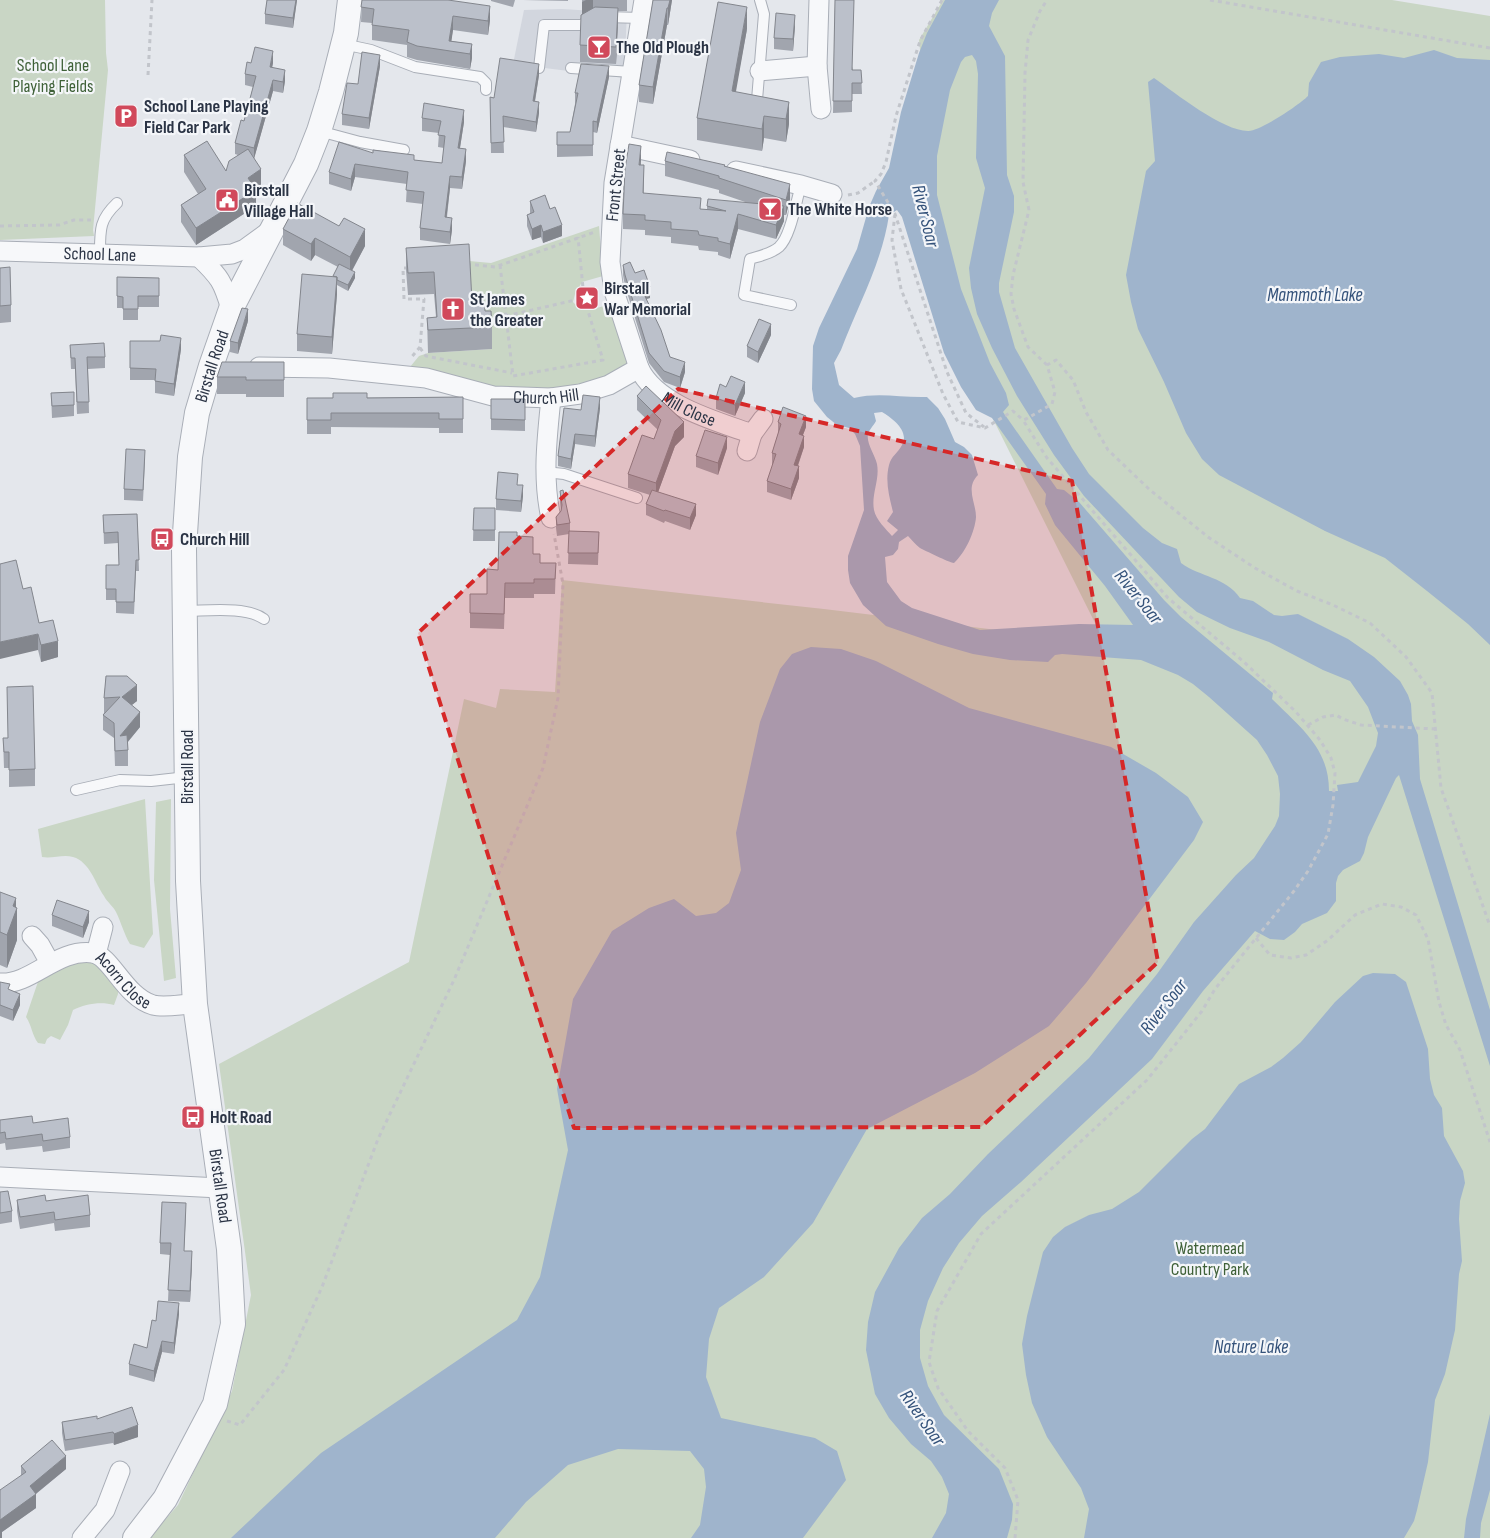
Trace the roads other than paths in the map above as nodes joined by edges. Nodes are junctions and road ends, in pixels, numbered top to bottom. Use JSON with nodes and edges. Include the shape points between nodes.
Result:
{"nodes":[{"id":1,"x":350,"y":0,"type":"edge"},
{"id":2,"x":760,"y":0,"type":"edge"},
{"id":3,"x":818,"y":0,"type":"edge"},
{"id":4,"x":642,"y":9,"type":"edge"},
{"id":5,"x":343,"y":44,"type":"junction"},
{"id":6,"x":817,"y":66,"type":"junction"},
{"id":7,"x":539,"y":68,"type":"edge"},
{"id":8,"x":571,"y":68,"type":"dead end"},
{"id":9,"x":760,"y":71,"type":"junction"},
{"id":10,"x":632,"y":72,"type":"junction"},
{"id":11,"x":486,"y":90,"type":"dead end"},
{"id":12,"x":757,"y":100,"type":"edge"},
{"id":13,"x":821,"y":108,"type":"dead end"},
{"id":14,"x":319,"y":131,"type":"junction"},
{"id":15,"x":620,"y":145,"type":"junction"},
{"id":16,"x":404,"y":150,"type":"dead end"},
{"id":17,"x":801,"y":185,"type":"junction"},
{"id":18,"x":832,"y":194,"type":"road end"},
{"id":19,"x":118,"y":203,"type":"dead end"},
{"id":20,"x":273,"y":228,"type":"junction"},
{"id":21,"x":0,"y":251,"type":"edge"},
{"id":22,"x":100,"y":255,"type":"junction"},
{"id":23,"x":199,"y":257,"type":"junction"},
{"id":24,"x":791,"y":305,"type":"dead end"},
{"id":25,"x":231,"y":309,"type":"junction"},
{"id":26,"x":228,"y":366,"type":"junction"},
{"id":27,"x":639,"y":368,"type":"junction"},
{"id":28,"x":551,"y":398,"type":"junction"},
{"id":29,"x":754,"y":435,"type":"dead end"},
{"id":30,"x":545,"y":472,"type":"junction"},
{"id":31,"x":637,"y":498,"type":"dead end"},
{"id":32,"x":551,"y":518,"type":"road end"},
{"id":33,"x":185,"y":611,"type":"junction"},
{"id":34,"x":264,"y":619,"type":"dead end"},
{"id":35,"x":187,"y":777,"type":"junction"},
{"id":36,"x":76,"y":790,"type":"dead end"},
{"id":37,"x":103,"y":927,"type":"dead end"},
{"id":38,"x":32,"y":936,"type":"dead end"},
{"id":39,"x":96,"y":954,"type":"junction"},
{"id":40,"x":50,"y":963,"type":"junction"},
{"id":41,"x":0,"y":983,"type":"edge"},
{"id":42,"x":195,"y":1004,"type":"junction"},
{"id":43,"x":0,"y":1177,"type":"edge"},
{"id":44,"x":220,"y":1188,"type":"junction"},
{"id":45,"x":120,"y":1471,"type":"dead end"},
{"id":46,"x":82,"y":1538,"type":"edge"},
{"id":47,"x":134,"y":1538,"type":"edge"}],
"edges":[{"from":1,"to":5,"type":"street","name":"Birstall Road"},
{"from":2,"to":9,"type":"lane","via":[[764,14]]},
{"from":3,"to":6,"type":"street"},
{"from":4,"to":7,"type":"lane","via":[[593,17],[582,25],[544,25]]},
{"from":4,"to":10,"type":"street","name":"Front Street"},
{"from":5,"to":11,"type":"lane","via":[[371,50],[415,67],[480,77],[486,83]]},
{"from":5,"to":14,"type":"street","name":"Birstall Road"},
{"from":6,"to":9,"type":"street"},
{"from":6,"to":13,"type":"street"},
{"from":8,"to":10,"type":"lane"},
{"from":9,"to":12,"type":"lane"},
{"from":10,"to":15,"type":"street","name":"Front Street"},
{"from":14,"to":16,"type":"lane"},
{"from":14,"to":20,"type":"street","name":"Birstall Road"},
{"from":15,"to":17,"type":"street"},
{"from":15,"to":27,"type":"street","name":"Front Street","via":[[614,183],[610,262],[614,291]]},
{"from":17,"to":18,"type":"street"},
{"from":17,"to":24,"type":"lane","via":[[787,232],[779,246],[750,259],[744,295]]},
{"from":19,"to":22,"type":"lane","via":[[103,220]]},
{"from":20,"to":23,"type":"street","name":"School Lane","via":[[245,249],[232,254]]},
{"from":20,"to":25,"type":"street","name":"Birstall Road"},
{"from":21,"to":22,"type":"street","name":"School Lane"},
{"from":22,"to":23,"type":"street","name":"School Lane"},
{"from":23,"to":25,"type":"street","via":[[224,285]]},
{"from":25,"to":26,"type":"street","name":"Birstall Road"},
{"from":26,"to":28,"type":"street","name":"Church Hill","via":[[330,368],[426,378],[493,396]]},
{"from":26,"to":33,"type":"street","name":"Birstall Road","via":[[197,413],[190,457],[184,549]]},
{"from":27,"to":28,"type":"street","name":"Church Hill","via":[[601,387]]},
{"from":27,"to":29,"type":"street","name":"Mill Close","via":[[650,385],[667,398],[705,417]]},
{"from":28,"to":30,"type":"street"},
{"from":30,"to":31,"type":"lane","via":[[564,474]]},
{"from":30,"to":32,"type":"street"},
{"from":33,"to":34,"type":"lane","via":[[239,611]]},
{"from":33,"to":35,"type":"street","name":"Birstall Road"},
{"from":35,"to":36,"type":"lane","via":[[120,780]]},
{"from":35,"to":42,"type":"street","name":"Birstall Road","via":[[188,881]]},
{"from":37,"to":39,"type":"street"},
{"from":38,"to":40,"type":"street"},
{"from":39,"to":40,"type":"street","name":"Acorn Close","via":[[68,956]]},
{"from":39,"to":42,"type":"street","name":"Acorn Close","via":[[141,1000],[154,1005]]},
{"from":40,"to":41,"type":"street","name":"Acorn Close","via":[[28,976]]},
{"from":42,"to":44,"type":"street","name":"Birstall Road"},
{"from":43,"to":44,"type":"street"},
{"from":44,"to":47,"type":"street","name":"Birstall Road","via":[[229,1249],[233,1324],[215,1404],[165,1499]]},
{"from":45,"to":46,"type":"street","via":[[105,1510]]}]}
